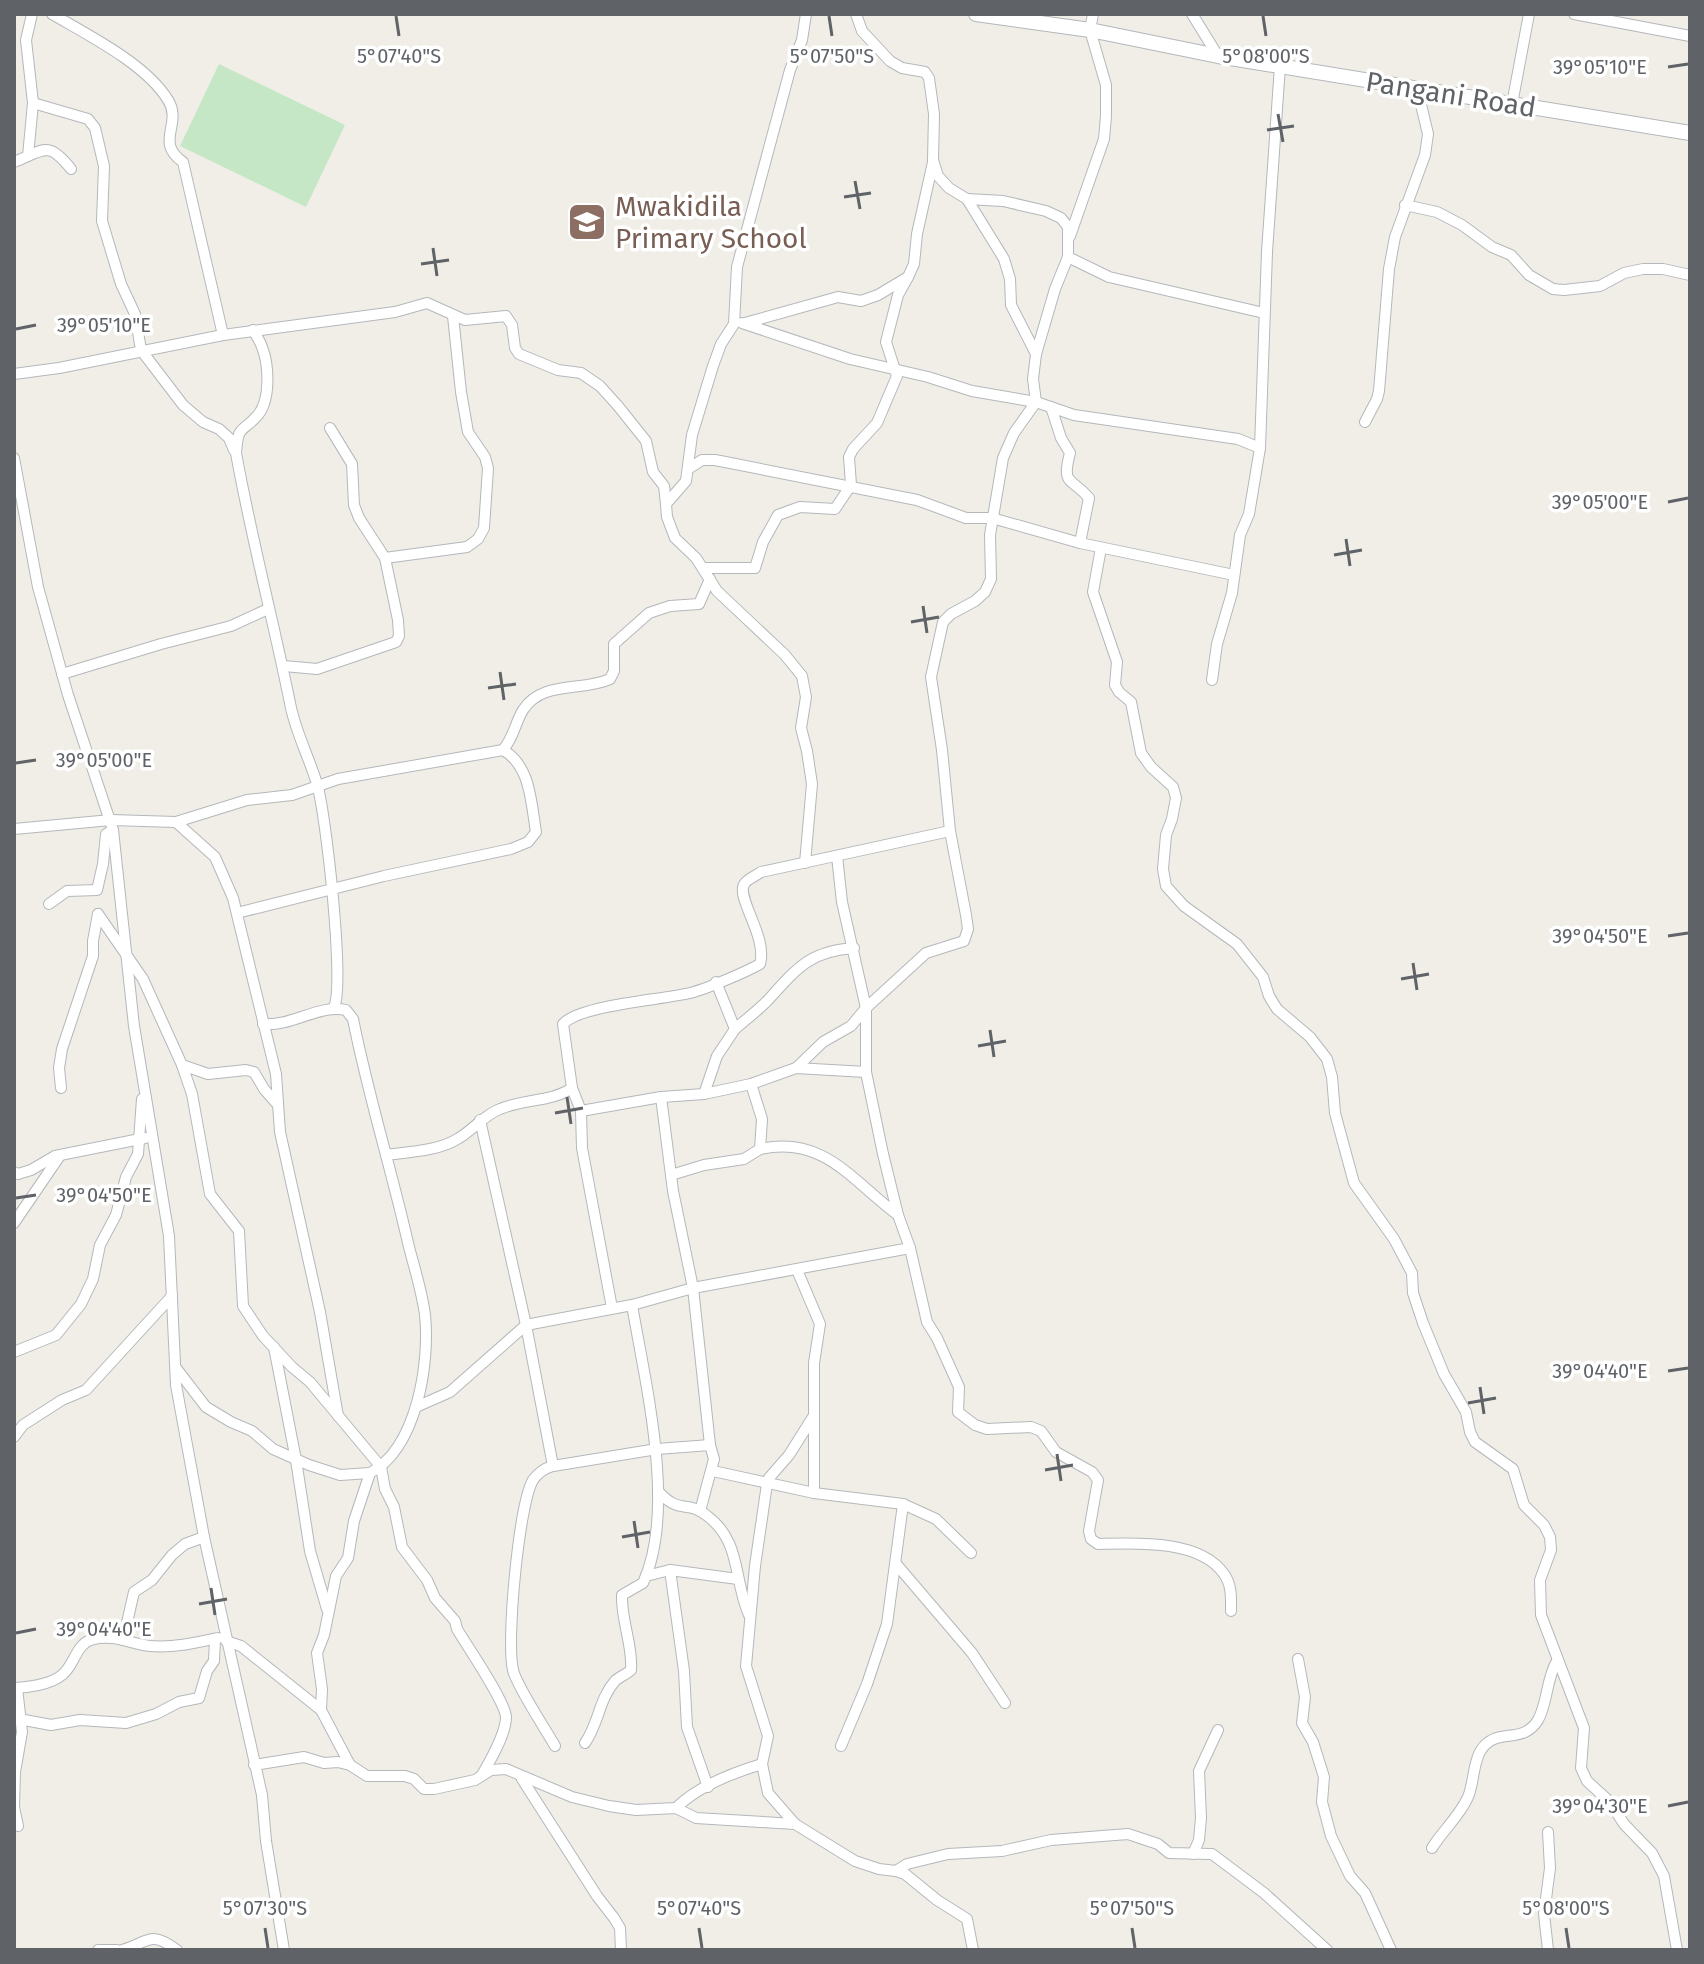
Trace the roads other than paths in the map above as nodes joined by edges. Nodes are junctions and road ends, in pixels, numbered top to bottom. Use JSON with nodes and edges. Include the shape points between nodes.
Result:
{"nodes":[{"id":1,"x":32,"y":14,"type":"edge"},
{"id":2,"x":52,"y":14,"type":"edge"},
{"id":3,"x":806,"y":14,"type":"edge"},
{"id":4,"x":856,"y":14,"type":"edge"},
{"id":5,"x":976,"y":14,"type":"edge"},
{"id":6,"x":1093,"y":14,"type":"edge"},
{"id":7,"x":1192,"y":14,"type":"edge"},
{"id":8,"x":1529,"y":14,"type":"edge"},
{"id":9,"x":1574,"y":14,"type":"edge"},
{"id":10,"x":1090,"y":30,"type":"junction"},
{"id":11,"x":1690,"y":36,"type":"edge"},
{"id":12,"x":1218,"y":56,"type":"junction"},
{"id":13,"x":1280,"y":66,"type":"junction"},
{"id":14,"x":1417,"y":88,"type":"junction"},
{"id":15,"x":33,"y":103,"type":"junction"},
{"id":16,"x":1512,"y":104,"type":"junction"},
{"id":17,"x":1690,"y":133,"type":"edge"},
{"id":18,"x":28,"y":156,"type":"junction"},
{"id":19,"x":933,"y":160,"type":"junction"},
{"id":20,"x":14,"y":162,"type":"edge"},
{"id":21,"x":71,"y":169,"type":"dead end"},
{"id":22,"x":967,"y":199,"type":"junction"},
{"id":23,"x":1405,"y":205,"type":"junction"},
{"id":24,"x":1069,"y":239,"type":"junction"},
{"id":25,"x":1068,"y":257,"type":"junction"},
{"id":26,"x":1690,"y":275,"type":"edge"},
{"id":27,"x":908,"y":277,"type":"junction"},
{"id":28,"x":1264,"y":313,"type":"junction"},
{"id":29,"x":453,"y":316,"type":"junction"},
{"id":30,"x":738,"y":323,"type":"junction"},
{"id":31,"x":253,"y":330,"type":"junction"},
{"id":32,"x":223,"y":335,"type":"junction"},
{"id":33,"x":141,"y":350,"type":"junction"},
{"id":34,"x":1036,"y":354,"type":"junction"},
{"id":35,"x":895,"y":369,"type":"junction"},
{"id":36,"x":14,"y":374,"type":"edge"},
{"id":37,"x":1036,"y":402,"type":"junction"},
{"id":38,"x":1051,"y":407,"type":"junction"},
{"id":39,"x":1365,"y":422,"type":"dead end"},
{"id":40,"x":330,"y":428,"type":"dead end"},
{"id":41,"x":1260,"y":448,"type":"junction"},
{"id":42,"x":236,"y":453,"type":"junction"},
{"id":43,"x":14,"y":458,"type":"edge"},
{"id":44,"x":688,"y":469,"type":"junction"},
{"id":45,"x":851,"y":485,"type":"junction"},
{"id":46,"x":666,"y":504,"type":"junction"},
{"id":47,"x":992,"y":518,"type":"junction"},
{"id":48,"x":1080,"y":543,"type":"junction"},
{"id":49,"x":1101,"y":548,"type":"junction"},
{"id":50,"x":385,"y":558,"type":"junction"},
{"id":51,"x":704,"y":568,"type":"junction"},
{"id":52,"x":1234,"y":575,"type":"junction"},
{"id":53,"x":710,"y":579,"type":"junction"},
{"id":54,"x":268,"y":609,"type":"junction"},
{"id":55,"x":284,"y":666,"type":"junction"},
{"id":56,"x":62,"y":674,"type":"junction"},
{"id":57,"x":1212,"y":680,"type":"dead end"},
{"id":58,"x":503,"y":750,"type":"junction"},
{"id":59,"x":318,"y":786,"type":"junction"},
{"id":60,"x":176,"y":822,"type":"junction"},
{"id":61,"x":112,"y":825,"type":"junction"},
{"id":62,"x":14,"y":829,"type":"edge"},
{"id":63,"x":950,"y":831,"type":"junction"},
{"id":64,"x":837,"y":856,"type":"junction"},
{"id":65,"x":805,"y":863,"type":"junction"},
{"id":66,"x":331,"y":891,"type":"junction"},
{"id":67,"x":49,"y":904,"type":"dead end"},
{"id":68,"x":237,"y":913,"type":"junction"},
{"id":69,"x":854,"y":948,"type":"junction"},
{"id":70,"x":129,"y":959,"type":"junction"},
{"id":71,"x":716,"y":982,"type":"junction"},
{"id":72,"x":334,"y":1007,"type":"junction"},
{"id":73,"x":866,"y":1008,"type":"junction"},
{"id":74,"x":263,"y":1024,"type":"junction"},
{"id":75,"x":735,"y":1029,"type":"junction"},
{"id":76,"x":182,"y":1065,"type":"junction"},
{"id":77,"x":796,"y":1068,"type":"junction"},
{"id":78,"x":866,"y":1072,"type":"junction"},
{"id":79,"x":143,"y":1080,"type":"junction"},
{"id":80,"x":751,"y":1084,"type":"junction"},
{"id":81,"x":61,"y":1088,"type":"dead end"},
{"id":82,"x":572,"y":1088,"type":"junction"},
{"id":83,"x":704,"y":1094,"type":"junction"},
{"id":84,"x":661,"y":1097,"type":"junction"},
{"id":85,"x":278,"y":1105,"type":"junction"},
{"id":86,"x":581,"y":1111,"type":"junction"},
{"id":87,"x":480,"y":1120,"type":"junction"},
{"id":88,"x":152,"y":1138,"type":"junction"},
{"id":89,"x":139,"y":1139,"type":"junction"},
{"id":90,"x":760,"y":1149,"type":"junction"},
{"id":91,"x":386,"y":1155,"type":"junction"},
{"id":92,"x":59,"y":1157,"type":"junction"},
{"id":93,"x":14,"y":1172,"type":"edge"},
{"id":94,"x":671,"y":1175,"type":"junction"},
{"id":95,"x":898,"y":1215,"type":"junction"},
{"id":96,"x":14,"y":1223,"type":"edge"},
{"id":97,"x":910,"y":1248,"type":"junction"},
{"id":98,"x":797,"y":1270,"type":"junction"},
{"id":99,"x":693,"y":1288,"type":"junction"},
{"id":100,"x":172,"y":1296,"type":"junction"},
{"id":101,"x":632,"y":1305,"type":"junction"},
{"id":102,"x":612,"y":1308,"type":"junction"},
{"id":103,"x":526,"y":1325,"type":"junction"},
{"id":104,"x":273,"y":1346,"type":"junction"},
{"id":105,"x":14,"y":1352,"type":"edge"},
{"id":106,"x":175,"y":1367,"type":"junction"},
{"id":107,"x":416,"y":1407,"type":"junction"},
{"id":108,"x":813,"y":1417,"type":"junction"},
{"id":109,"x":339,"y":1418,"type":"junction"},
{"id":110,"x":14,"y":1437,"type":"edge"},
{"id":111,"x":710,"y":1445,"type":"junction"},
{"id":112,"x":657,"y":1449,"type":"junction"},
{"id":113,"x":296,"y":1460,"type":"junction"},
{"id":114,"x":553,"y":1466,"type":"junction"},
{"id":115,"x":381,"y":1467,"type":"junction"},
{"id":116,"x":713,"y":1471,"type":"junction"},
{"id":117,"x":370,"y":1473,"type":"junction"},
{"id":118,"x":767,"y":1484,"type":"junction"},
{"id":119,"x":658,"y":1491,"type":"junction"},
{"id":120,"x":814,"y":1493,"type":"junction"},
{"id":121,"x":903,"y":1504,"type":"junction"},
{"id":122,"x":700,"y":1511,"type":"junction"},
{"id":123,"x":204,"y":1537,"type":"junction"},
{"id":124,"x":971,"y":1553,"type":"dead end"},
{"id":125,"x":897,"y":1565,"type":"junction"},
{"id":126,"x":670,"y":1570,"type":"junction"},
{"id":127,"x":646,"y":1576,"type":"junction"},
{"id":128,"x":738,"y":1579,"type":"junction"},
{"id":129,"x":328,"y":1611,"type":"junction"},
{"id":130,"x":1231,"y":1611,"type":"dead end"},
{"id":131,"x":750,"y":1617,"type":"junction"},
{"id":132,"x":222,"y":1639,"type":"junction"},
{"id":133,"x":123,"y":1640,"type":"junction"},
{"id":134,"x":1298,"y":1659,"type":"dead end"},
{"id":135,"x":1557,"y":1661,"type":"junction"},
{"id":136,"x":15,"y":1688,"type":"edge"},
{"id":137,"x":1005,"y":1703,"type":"dead end"},
{"id":138,"x":321,"y":1710,"type":"junction"},
{"id":139,"x":19,"y":1719,"type":"junction"},
{"id":140,"x":1218,"y":1730,"type":"dead end"},
{"id":141,"x":585,"y":1743,"type":"dead end"},
{"id":142,"x":555,"y":1746,"type":"dead end"},
{"id":143,"x":841,"y":1746,"type":"dead end"},
{"id":144,"x":762,"y":1764,"type":"junction"},
{"id":145,"x":254,"y":1765,"type":"junction"},
{"id":146,"x":350,"y":1765,"type":"junction"},
{"id":147,"x":482,"y":1775,"type":"junction"},
{"id":148,"x":521,"y":1777,"type":"junction"},
{"id":149,"x":708,"y":1787,"type":"junction"},
{"id":150,"x":676,"y":1808,"type":"junction"},
{"id":151,"x":795,"y":1824,"type":"junction"},
{"id":152,"x":18,"y":1826,"type":"dead end"},
{"id":153,"x":1548,"y":1832,"type":"dead end"},
{"id":154,"x":1432,"y":1848,"type":"dead end"},
{"id":155,"x":1193,"y":1854,"type":"junction"},
{"id":156,"x":896,"y":1871,"type":"junction"},
{"id":157,"x":98,"y":1950,"type":"edge"},
{"id":158,"x":120,"y":1950,"type":"edge"},
{"id":159,"x":177,"y":1950,"type":"edge"},
{"id":160,"x":284,"y":1950,"type":"edge"},
{"id":161,"x":621,"y":1950,"type":"edge"},
{"id":162,"x":973,"y":1950,"type":"edge"},
{"id":163,"x":1327,"y":1950,"type":"edge"},
{"id":164,"x":1391,"y":1950,"type":"edge"},
{"id":165,"x":1548,"y":1950,"type":"edge"},
{"id":166,"x":1677,"y":1950,"type":"edge"}],
"edges":[{"from":1,"to":15,"type":"street","via":[[26,40]]},
{"from":2,"to":32,"type":"street","via":[[119,53],[171,104],[168,143],[183,162]]},
{"from":3,"to":30,"type":"street","via":[[737,267]]},
{"from":4,"to":19,"type":"street","via":[[862,31],[890,61],[929,78]]},
{"from":5,"to":10,"type":"main road","name":"Pangani Road"},
{"from":6,"to":10,"type":"street"},
{"from":7,"to":12,"type":"street"},
{"from":8,"to":16,"type":"street"},
{"from":9,"to":11,"type":"street"},
{"from":10,"to":12,"type":"main road","name":"Pangani Road"},
{"from":10,"to":24,"type":"street","via":[[1106,85],[1104,139]]},
{"from":12,"to":13,"type":"main road","name":"Pangani Road"},
{"from":13,"to":14,"type":"main road","name":"Pangani Road"},
{"from":13,"to":28,"type":"street"},
{"from":14,"to":16,"type":"main road","name":"Pangani Road"},
{"from":14,"to":23,"type":"street","via":[[1428,134]]},
{"from":15,"to":18,"type":"street"},
{"from":15,"to":33,"type":"street","via":[[88,119],[95,128],[104,166],[102,221],[135,314]]},
{"from":16,"to":17,"type":"main road","name":"Pangani Road"},
{"from":18,"to":20,"type":"street"},
{"from":18,"to":21,"type":"street","via":[[50,149]]},
{"from":19,"to":22,"type":"street","via":[[938,176]]},
{"from":19,"to":27,"type":"street"},
{"from":22,"to":24,"type":"street","via":[[1046,211],[1061,218]]},
{"from":22,"to":34,"type":"street","via":[[1004,259],[1011,305]]},
{"from":23,"to":26,"type":"street","via":[[1462,225],[1553,289],[1600,286],[1643,269]]},
{"from":23,"to":39,"type":"street","via":[[1389,269],[1379,391]]},
{"from":24,"to":25,"type":"street"},
{"from":25,"to":28,"type":"street","via":[[1109,277]]},
{"from":25,"to":34,"type":"street"},
{"from":27,"to":30,"type":"street","via":[[861,301],[838,297]]},
{"from":27,"to":35,"type":"street","via":[[886,342]]},
{"from":28,"to":41,"type":"street"},
{"from":29,"to":31,"type":"street","via":[[427,303],[353,319]]},
{"from":29,"to":46,"type":"street","via":[[506,316],[519,354],[581,373],[600,386],[646,441]]},
{"from":29,"to":50,"type":"street","via":[[468,432],[488,468],[484,528],[467,547]]},
{"from":30,"to":35,"type":"street"},
{"from":30,"to":44,"type":"street","via":[[721,344],[713,366],[692,435]]},
{"from":31,"to":32,"type":"street"},
{"from":31,"to":42,"type":"street","via":[[263,347],[267,391],[256,419],[237,437]]},
{"from":32,"to":33,"type":"street"},
{"from":33,"to":36,"type":"street"},
{"from":33,"to":42,"type":"street","via":[[183,405],[229,438]]},
{"from":34,"to":37,"type":"street"},
{"from":35,"to":37,"type":"street"},
{"from":35,"to":45,"type":"street","via":[[897,376],[877,423],[849,457]]},
{"from":37,"to":38,"type":"street"},
{"from":37,"to":47,"type":"street","via":[[1003,458]]},
{"from":38,"to":41,"type":"street","via":[[1137,426],[1238,439]]},
{"from":38,"to":48,"type":"street","via":[[1070,453],[1067,478],[1089,498]]},
{"from":40,"to":50,"type":"street","via":[[352,464],[359,518]]},
{"from":41,"to":52,"type":"street"},
{"from":42,"to":54,"type":"street"},
{"from":43,"to":56,"type":"street","via":[[38,587]]},
{"from":44,"to":45,"type":"street","via":[[702,460],[715,460]]},
{"from":44,"to":46,"type":"street","via":[[686,481]]},
{"from":45,"to":47,"type":"street","via":[[966,518]]},
{"from":45,"to":51,"type":"street","via":[[835,509],[800,507],[778,515],[755,568]]},
{"from":46,"to":51,"type":"street","via":[[675,538]]},
{"from":47,"to":48,"type":"street"},
{"from":47,"to":63,"type":"street","via":[[991,579],[975,601],[943,622],[931,677]]},
{"from":48,"to":49,"type":"street"},
{"from":49,"to":52,"type":"street"},
{"from":49,"to":135,"type":"street","via":[[1093,592],[1117,662],[1115,685],[1131,702],[1141,753],[1173,787],[1176,798],[1166,835],[1166,886],[1184,906],[1237,944],[1263,977],[1277,1009],[1327,1059],[1354,1183],[1412,1273],[1420,1316],[1466,1412],[1470,1432],[1475,1442],[1513,1469],[1524,1505],[1550,1537],[1540,1602]]},
{"from":50,"to":55,"type":"street","via":[[398,620],[396,642],[317,669]]},
{"from":51,"to":53,"type":"street"},
{"from":52,"to":57,"type":"street"},
{"from":53,"to":58,"type":"street","via":[[699,604],[649,613],[614,644],[610,679],[545,690],[534,698]]},
{"from":53,"to":65,"type":"street","via":[[802,676],[806,697],[801,728],[812,784]]},
{"from":54,"to":55,"type":"street"},
{"from":54,"to":56,"type":"street","via":[[231,626]]},
{"from":55,"to":59,"type":"street","via":[[290,706]]},
{"from":56,"to":61,"type":"street"},
{"from":58,"to":59,"type":"street"},
{"from":58,"to":66,"type":"street","via":[[517,758],[526,777],[536,832],[528,842]]},
{"from":59,"to":60,"type":"street"},
{"from":59,"to":66,"type":"street"},
{"from":60,"to":61,"type":"street"},
{"from":60,"to":68,"type":"street","via":[[215,857]]},
{"from":61,"to":62,"type":"street"},
{"from":61,"to":67,"type":"street","via":[[97,890],[67,891]]},
{"from":61,"to":70,"type":"street"},
{"from":63,"to":64,"type":"street"},
{"from":63,"to":73,"type":"street","via":[[968,929],[964,941],[926,953]]},
{"from":64,"to":65,"type":"street"},
{"from":64,"to":69,"type":"street"},
{"from":65,"to":71,"type":"street","via":[[761,872],[745,882],[744,903],[759,931],[763,955],[760,964]]},
{"from":66,"to":68,"type":"street"},
{"from":66,"to":72,"type":"street","via":[[338,965]]},
{"from":68,"to":74,"type":"street"},
{"from":69,"to":73,"type":"street"},
{"from":69,"to":75,"type":"street","via":[[813,956]]},
{"from":70,"to":76,"type":"street"},
{"from":70,"to":79,"type":"street"},
{"from":70,"to":81,"type":"street","via":[[98,914],[93,956],[60,1057]]},
{"from":71,"to":75,"type":"street"},
{"from":71,"to":82,"type":"street","via":[[693,992],[568,1018],[562,1035]]},
{"from":72,"to":74,"type":"street","via":[[279,1025]]},
{"from":72,"to":91,"type":"street","via":[[353,1019]]},
{"from":73,"to":77,"type":"street"},
{"from":73,"to":78,"type":"street"},
{"from":74,"to":85,"type":"street"},
{"from":75,"to":83,"type":"street","via":[[717,1056]]},
{"from":76,"to":85,"type":"street","via":[[208,1074],[254,1072]]},
{"from":76,"to":104,"type":"street","via":[[210,1194],[239,1231],[243,1306]]},
{"from":77,"to":78,"type":"street"},
{"from":77,"to":80,"type":"street"},
{"from":78,"to":95,"type":"street"},
{"from":79,"to":88,"type":"street"},
{"from":79,"to":89,"type":"street"},
{"from":80,"to":83,"type":"street"},
{"from":80,"to":90,"type":"street","via":[[762,1119]]},
{"from":82,"to":86,"type":"street"},
{"from":82,"to":87,"type":"street","via":[[516,1103]]},
{"from":83,"to":84,"type":"street"},
{"from":84,"to":86,"type":"street"},
{"from":84,"to":94,"type":"street"},
{"from":85,"to":109,"type":"street"},
{"from":86,"to":102,"type":"street","via":[[582,1148]]},
{"from":87,"to":91,"type":"street","via":[[459,1139]]},
{"from":87,"to":103,"type":"street"},
{"from":88,"to":89,"type":"street"},
{"from":88,"to":100,"type":"street","via":[[169,1236]]},
{"from":89,"to":92,"type":"street"},
{"from":89,"to":105,"type":"street","via":[[138,1154],[81,1304],[56,1335]]},
{"from":90,"to":94,"type":"street","via":[[744,1159]]},
{"from":90,"to":95,"type":"street","via":[[782,1144],[824,1156]]},
{"from":91,"to":107,"type":"street","via":[[425,1315],[425,1367]]},
{"from":92,"to":93,"type":"street"},
{"from":92,"to":96,"type":"street"},
{"from":94,"to":99,"type":"street"},
{"from":95,"to":97,"type":"street"},
{"from":97,"to":98,"type":"street"},
{"from":97,"to":130,"type":"street","via":[[927,1322],[959,1387],[958,1412],[987,1429],[1041,1431],[1056,1452],[1098,1480],[1091,1539],[1098,1544],[1160,1544],[1208,1560],[1225,1574]]},
{"from":98,"to":99,"type":"street"},
{"from":98,"to":108,"type":"street","via":[[820,1324]]},
{"from":99,"to":101,"type":"street"},
{"from":99,"to":111,"type":"street"},
{"from":100,"to":106,"type":"street"},
{"from":100,"to":110,"type":"street","via":[[86,1390],[23,1425]]},
{"from":101,"to":102,"type":"street"},
{"from":101,"to":112,"type":"street"},
{"from":102,"to":103,"type":"street"},
{"from":103,"to":107,"type":"street","via":[[450,1392]]},
{"from":103,"to":114,"type":"street"},
{"from":104,"to":109,"type":"street"},
{"from":104,"to":113,"type":"street"},
{"from":106,"to":113,"type":"street","via":[[206,1407]]},
{"from":106,"to":123,"type":"street"},
{"from":107,"to":115,"type":"street","via":[[397,1448]]},
{"from":108,"to":118,"type":"street"},
{"from":108,"to":120,"type":"street"},
{"from":109,"to":115,"type":"street"},
{"from":111,"to":112,"type":"street"},
{"from":111,"to":116,"type":"street"},
{"from":112,"to":114,"type":"street"},
{"from":112,"to":119,"type":"street"},
{"from":113,"to":117,"type":"street","via":[[340,1475]]},
{"from":113,"to":129,"type":"street","via":[[310,1551]]},
{"from":114,"to":142,"type":"street","via":[[533,1481],[526,1505],[511,1626],[513,1672]]},
{"from":115,"to":117,"type":"street"},
{"from":115,"to":147,"type":"street","via":[[402,1547],[455,1621],[502,1703],[506,1719]]},
{"from":116,"to":118,"type":"street"},
{"from":116,"to":122,"type":"street"},
{"from":117,"to":129,"type":"street"},
{"from":118,"to":120,"type":"street"},
{"from":118,"to":131,"type":"street"},
{"from":119,"to":122,"type":"street","via":[[673,1506]]},
{"from":119,"to":127,"type":"street","via":[[654,1549]]},
{"from":120,"to":121,"type":"street"},
{"from":121,"to":124,"type":"street","via":[[936,1519]]},
{"from":121,"to":125,"type":"street"},
{"from":122,"to":128,"type":"street","via":[[725,1532]]},
{"from":123,"to":132,"type":"street"},
{"from":123,"to":133,"type":"street","via":[[185,1544],[134,1592]]},
{"from":125,"to":137,"type":"street","via":[[972,1653]]},
{"from":125,"to":143,"type":"street","via":[[887,1624]]},
{"from":126,"to":127,"type":"street"},
{"from":126,"to":128,"type":"street"},
{"from":126,"to":149,"type":"street","via":[[687,1727]]},
{"from":127,"to":141,"type":"street","via":[[622,1595],[631,1670],[606,1694]]},
{"from":128,"to":131,"type":"street"},
{"from":129,"to":138,"type":"street","via":[[316,1659]]},
{"from":131,"to":144,"type":"street","via":[[746,1666],[768,1736]]},
{"from":132,"to":133,"type":"street","via":[[177,1646]]},
{"from":132,"to":138,"type":"street","via":[[241,1646]]},
{"from":132,"to":139,"type":"street","via":[[199,1698],[126,1723],[80,1720],[51,1725]]},
{"from":132,"to":145,"type":"street"},
{"from":133,"to":136,"type":"street","via":[[93,1638],[81,1646],[63,1674]]},
{"from":134,"to":164,"type":"street","via":[[1305,1697],[1302,1723],[1324,1777],[1322,1802],[1331,1836]]},
{"from":135,"to":154,"type":"street","via":[[1549,1673],[1540,1717],[1529,1732],[1503,1735],[1481,1750],[1468,1796]]},
{"from":135,"to":166,"type":"street","via":[[1584,1728],[1581,1768],[1660,1867]]},
{"from":136,"to":139,"type":"street"},
{"from":138,"to":146,"type":"street"},
{"from":139,"to":152,"type":"street","via":[[14,1807]]},
{"from":140,"to":155,"type":"street","via":[[1199,1771],[1201,1818]]},
{"from":144,"to":149,"type":"street"},
{"from":144,"to":151,"type":"street","via":[[768,1793]]},
{"from":145,"to":146,"type":"street","via":[[304,1757]]},
{"from":145,"to":160,"type":"street"},
{"from":146,"to":147,"type":"street","via":[[367,1776],[405,1776],[424,1789]]},
{"from":147,"to":148,"type":"street","via":[[506,1769]]},
{"from":148,"to":150,"type":"street","via":[[609,1806]]},
{"from":148,"to":161,"type":"street","via":[[620,1928]]},
{"from":149,"to":150,"type":"street"},
{"from":150,"to":151,"type":"street","via":[[696,1818]]},
{"from":151,"to":156,"type":"street","via":[[855,1861]]},
{"from":153,"to":165,"type":"street"},
{"from":155,"to":156,"type":"street","via":[[1169,1853],[1151,1840],[1128,1834],[948,1854]]},
{"from":155,"to":163,"type":"street","via":[[1212,1854]]},
{"from":156,"to":162,"type":"street","via":[[967,1919]]},
{"from":157,"to":158,"type":"street"},
{"from":158,"to":159,"type":"street","via":[[150,1937]]}]}
